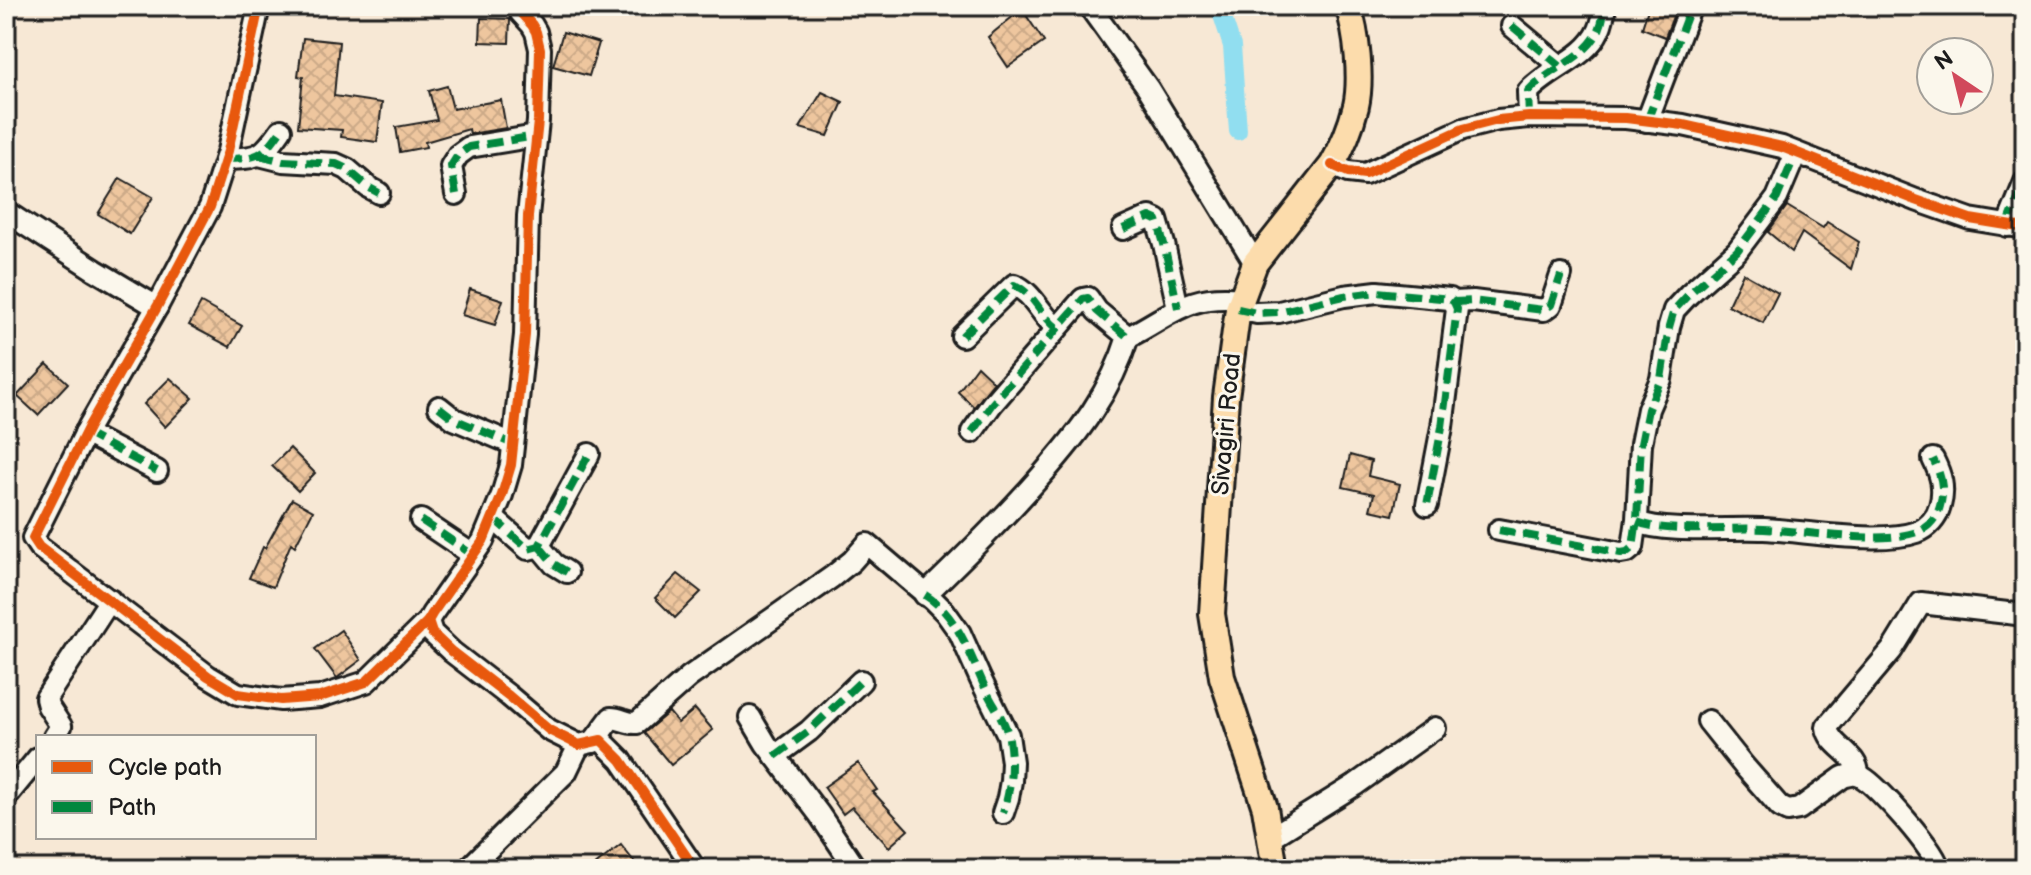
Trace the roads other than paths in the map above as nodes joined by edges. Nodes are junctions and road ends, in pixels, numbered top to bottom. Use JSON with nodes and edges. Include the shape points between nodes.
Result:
{"nodes":[{"id":1,"x":259,"y":6,"type":"edge"},
{"id":2,"x":518,"y":6,"type":"edge"},
{"id":3,"x":1089,"y":6,"type":"edge"},
{"id":4,"x":1348,"y":6,"type":"edge"},
{"id":5,"x":1605,"y":6,"type":"edge"},
{"id":6,"x":1691,"y":6,"type":"edge"},
{"id":7,"x":1512,"y":26,"type":"dead end"},
{"id":8,"x":1560,"y":66,"type":"junction"},
{"id":9,"x":1529,"y":117,"type":"junction"},
{"id":10,"x":1647,"y":121,"type":"junction"},
{"id":11,"x":281,"y":130,"type":"dead end"},
{"id":12,"x":536,"y":136,"type":"junction"},
{"id":13,"x":1796,"y":153,"type":"junction"},
{"id":14,"x":259,"y":155,"type":"junction"},
{"id":15,"x":226,"y":159,"type":"junction"},
{"id":16,"x":1332,"y":165,"type":"junction"},
{"id":17,"x":2025,"y":182,"type":"edge"},
{"id":18,"x":379,"y":193,"type":"dead end"},
{"id":19,"x":456,"y":194,"type":"dead end"},
{"id":20,"x":6,"y":212,"type":"edge"},
{"id":21,"x":2016,"y":227,"type":"edge"},
{"id":22,"x":1123,"y":229,"type":"dead end"},
{"id":23,"x":1255,"y":263,"type":"junction"},
{"id":24,"x":1561,"y":275,"type":"dead end"},
{"id":25,"x":1454,"y":302,"type":"junction"},
{"id":26,"x":1239,"y":304,"type":"junction"},
{"id":27,"x":157,"y":307,"type":"junction"},
{"id":28,"x":1178,"y":308,"type":"junction"},
{"id":29,"x":1057,"y":328,"type":"junction"},
{"id":30,"x":962,"y":336,"type":"dead end"},
{"id":31,"x":1128,"y":337,"type":"junction"},
{"id":32,"x":439,"y":407,"type":"dead end"},
{"id":33,"x":972,"y":432,"type":"dead end"},
{"id":34,"x":85,"y":433,"type":"junction"},
{"id":35,"x":513,"y":444,"type":"junction"},
{"id":36,"x":589,"y":454,"type":"dead end"},
{"id":37,"x":1933,"y":459,"type":"dead end"},
{"id":38,"x":157,"y":471,"type":"dead end"},
{"id":39,"x":1427,"y":505,"type":"dead end"},
{"id":40,"x":493,"y":518,"type":"junction"},
{"id":41,"x":421,"y":520,"type":"dead end"},
{"id":42,"x":1637,"y":522,"type":"junction"},
{"id":43,"x":1499,"y":530,"type":"dead end"},
{"id":44,"x":539,"y":546,"type":"junction"},
{"id":45,"x":473,"y":555,"type":"junction"},
{"id":46,"x":567,"y":572,"type":"dead end"},
{"id":47,"x":925,"y":595,"type":"junction"},
{"id":48,"x":110,"y":600,"type":"junction"},
{"id":49,"x":2025,"y":615,"type":"edge"},
{"id":50,"x":428,"y":621,"type":"junction"},
{"id":51,"x":861,"y":681,"type":"dead end"},
{"id":52,"x":750,"y":717,"type":"dead end"},
{"id":53,"x":1708,"y":721,"type":"dead end"},
{"id":54,"x":1435,"y":728,"type":"dead end"},
{"id":55,"x":55,"y":735,"type":"edge"},
{"id":56,"x":586,"y":744,"type":"junction"},
{"id":57,"x":775,"y":756,"type":"junction"},
{"id":58,"x":36,"y":760,"type":"edge"},
{"id":59,"x":1858,"y":775,"type":"junction"},
{"id":60,"x":6,"y":797,"type":"edge"},
{"id":61,"x":1003,"y":813,"type":"dead end"},
{"id":62,"x":1270,"y":838,"type":"junction"},
{"id":63,"x":468,"y":869,"type":"edge"},
{"id":64,"x":695,"y":869,"type":"edge"},
{"id":65,"x":856,"y":869,"type":"edge"},
{"id":66,"x":1275,"y":869,"type":"edge"},
{"id":67,"x":1939,"y":869,"type":"edge"}],
"edges":[{"from":1,"to":15,"type":"street"},
{"from":2,"to":12,"type":"street","via":[[539,41]]},
{"from":3,"to":23,"type":"street","via":[[1156,99]]},
{"from":4,"to":16,"type":"main road","name":"Sivagiri Road","via":[[1358,67],[1356,105]]},
{"from":5,"to":8,"type":"street","via":[[1599,31],[1588,46]]},
{"from":6,"to":10,"type":"street"},
{"from":7,"to":8,"type":"street"},
{"from":8,"to":9,"type":"street","via":[[1528,92]]},
{"from":9,"to":10,"type":"street"},
{"from":9,"to":16,"type":"street","via":[[1463,129],[1365,174]]},
{"from":10,"to":13,"type":"street"},
{"from":11,"to":14,"type":"street"},
{"from":12,"to":19,"type":"street","via":[[469,147],[451,166]]},
{"from":12,"to":35,"type":"street"},
{"from":13,"to":21,"type":"street","via":[[1970,219]]},
{"from":13,"to":42,"type":"street","via":[[1777,198],[1737,251],[1674,310],[1641,444]]},
{"from":14,"to":15,"type":"street"},
{"from":14,"to":18,"type":"street","via":[[336,164]]},
{"from":15,"to":27,"type":"street","via":[[210,207]]},
{"from":16,"to":23,"type":"main road","name":"Sivagiri Road"},
{"from":17,"to":21,"type":"street"},
{"from":20,"to":27,"type":"street"},
{"from":22,"to":28,"type":"street","via":[[1150,217],[1157,220]]},
{"from":23,"to":26,"type":"main road","name":"Sivagiri Road"},
{"from":24,"to":25,"type":"street","via":[[1547,309]]},
{"from":25,"to":26,"type":"street","via":[[1377,292],[1279,312],[1257,313]]},
{"from":25,"to":39,"type":"street","via":[[1442,427]]},
{"from":26,"to":28,"type":"street","via":[[1220,297]]},
{"from":26,"to":62,"type":"main road","name":"Sivagiri Road","via":[[1226,397],[1212,614],[1222,677]]},
{"from":27,"to":34,"type":"street"},
{"from":28,"to":31,"type":"street"},
{"from":29,"to":30,"type":"street","via":[[1014,285]]},
{"from":29,"to":31,"type":"street","via":[[1088,298]]},
{"from":29,"to":33,"type":"street"},
{"from":31,"to":47,"type":"street","via":[[1091,415],[1066,448]]},
{"from":32,"to":35,"type":"street","via":[[454,419]]},
{"from":34,"to":38,"type":"street"},
{"from":34,"to":48,"type":"street","via":[[33,538]]},
{"from":35,"to":40,"type":"street"},
{"from":36,"to":44,"type":"street"},
{"from":37,"to":42,"type":"street","via":[[1942,480],[1938,512],[1918,531],[1895,536]]},
{"from":40,"to":44,"type":"street","via":[[528,549]]},
{"from":40,"to":45,"type":"street"},
{"from":41,"to":45,"type":"street"},
{"from":42,"to":43,"type":"street","via":[[1633,547],[1623,553]]},
{"from":44,"to":46,"type":"street"},
{"from":45,"to":50,"type":"street"},
{"from":47,"to":56,"type":"street","via":[[867,544],[832,577],[689,677],[637,723],[611,718]]},
{"from":47,"to":61,"type":"street","via":[[960,633],[1008,735],[1011,781]]},
{"from":48,"to":50,"type":"street","via":[[238,694],[281,700],[320,697],[366,682]]},
{"from":48,"to":55,"type":"street","via":[[46,698],[61,726]]},
{"from":49,"to":59,"type":"street","via":[[1921,603],[1892,650],[1827,727],[1829,736],[1857,765]]},
{"from":50,"to":56,"type":"street","via":[[432,633],[452,652],[549,730]]},
{"from":51,"to":57,"type":"street"},
{"from":52,"to":57,"type":"street"},
{"from":53,"to":59,"type":"street","via":[[1785,810],[1799,809],[1843,777]]},
{"from":54,"to":62,"type":"street"},
{"from":56,"to":63,"type":"street","via":[[566,772]]},
{"from":56,"to":64,"type":"street","via":[[601,740],[621,760]]},
{"from":57,"to":65,"type":"street"},
{"from":58,"to":60,"type":"street"},
{"from":59,"to":67,"type":"street","via":[[1919,836]]},
{"from":62,"to":66,"type":"main road","name":"Sivagiri Road"}]}
